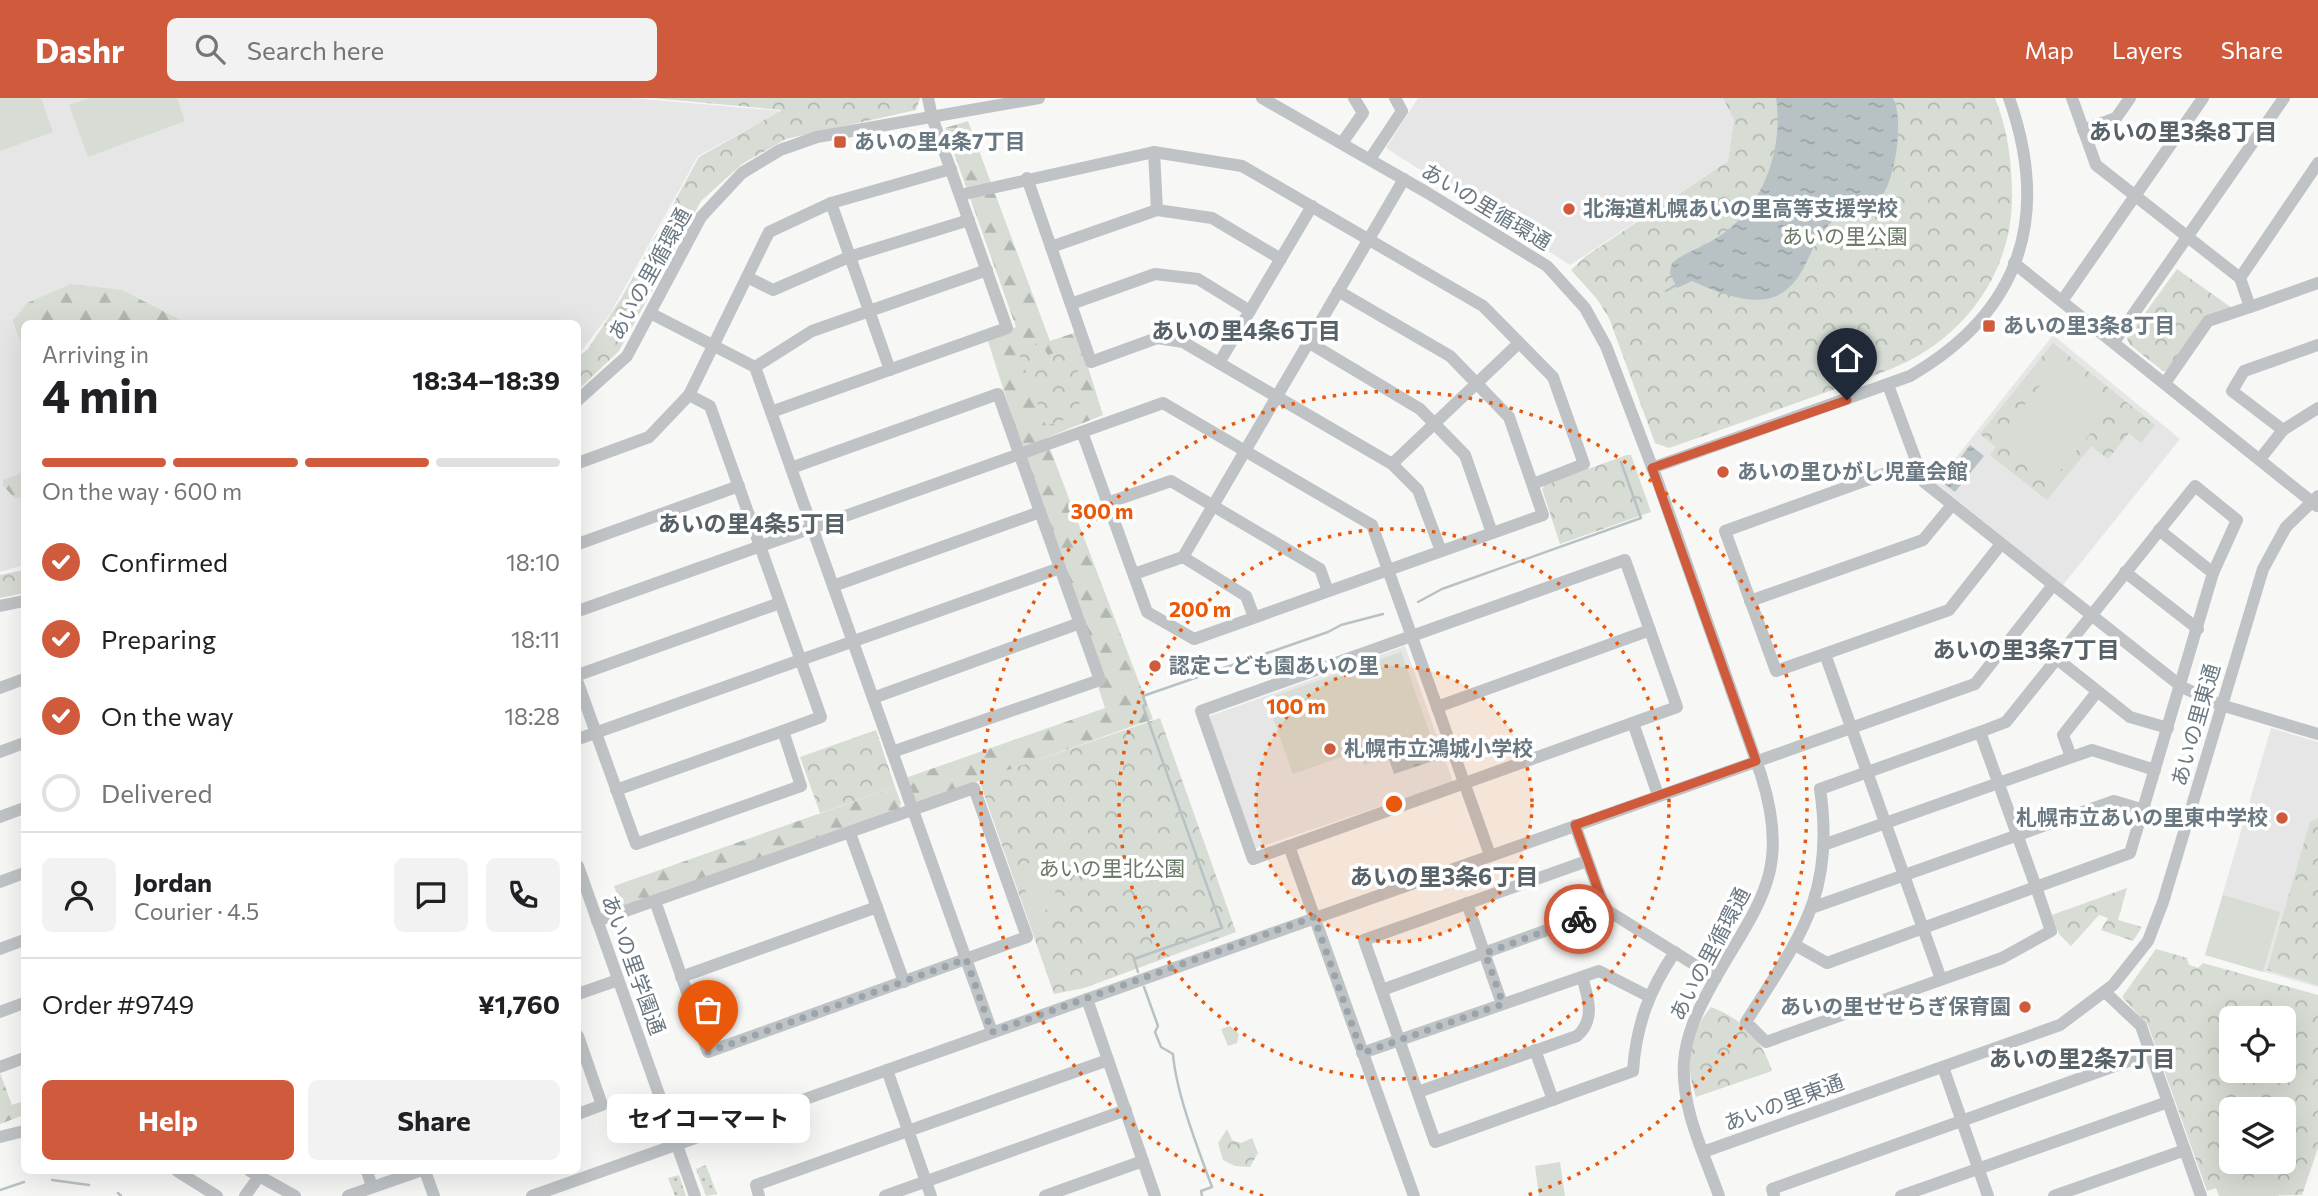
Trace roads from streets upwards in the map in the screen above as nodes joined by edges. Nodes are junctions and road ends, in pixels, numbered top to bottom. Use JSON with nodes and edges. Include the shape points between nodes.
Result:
{"nodes":[{"id":1,"x":928,"y":98,"type":"edge"},
{"id":2,"x":1039,"y":98,"type":"edge"},
{"id":3,"x":1262,"y":98,"type":"edge"},
{"id":4,"x":1354,"y":98,"type":"edge"},
{"id":5,"x":1395,"y":98,"type":"edge"},
{"id":6,"x":2009,"y":98,"type":"edge"},
{"id":7,"x":2071,"y":98,"type":"edge"},
{"id":8,"x":2130,"y":98,"type":"edge"},
{"id":9,"x":2203,"y":98,"type":"edge"},
{"id":10,"x":2284,"y":98,"type":"edge"},
{"id":11,"x":932,"y":117,"type":"junction"},
{"id":12,"x":2083,"y":130,"type":"junction"},
{"id":13,"x":1342,"y":144,"type":"junction"},
{"id":14,"x":1154,"y":152,"type":"junction"},
{"id":15,"x":1370,"y":159,"type":"junction"},
{"id":16,"x":2318,"y":163,"type":"edge"},
{"id":17,"x":951,"y":169,"type":"junction"},
{"id":18,"x":1027,"y":178,"type":"junction"},
{"id":19,"x":1404,"y":179,"type":"junction"},
{"id":20,"x":960,"y":195,"type":"junction"},
{"id":21,"x":2135,"y":195,"type":"junction"},
{"id":22,"x":831,"y":203,"type":"junction"},
{"id":23,"x":1311,"y":206,"type":"junction"},
{"id":24,"x":1157,"y":210,"type":"junction"},
{"id":25,"x":969,"y":220,"type":"junction"},
{"id":26,"x":2188,"y":237,"type":"junction"},
{"id":27,"x":1368,"y":240,"type":"junction"},
{"id":28,"x":1051,"y":247,"type":"junction"},
{"id":29,"x":849,"y":257,"type":"junction"},
{"id":30,"x":1280,"y":259,"type":"junction"},
{"id":31,"x":2014,"y":262,"type":"junction"},
{"id":32,"x":987,"y":270,"type":"junction"},
{"id":33,"x":747,"y":277,"type":"junction"},
{"id":34,"x":2240,"y":278,"type":"junction"},
{"id":35,"x":2318,"y":283,"type":"edge"},
{"id":36,"x":1338,"y":291,"type":"junction"},
{"id":37,"x":2062,"y":301,"type":"junction"},
{"id":38,"x":1071,"y":304,"type":"junction"},
{"id":39,"x":2250,"y":307,"type":"junction"},
{"id":40,"x":869,"y":311,"type":"junction"},
{"id":41,"x":1250,"y":311,"type":"junction"},
{"id":42,"x":652,"y":314,"type":"junction"},
{"id":43,"x":1308,"y":342,"type":"junction"},
{"id":44,"x":2114,"y":342,"type":"junction"},
{"id":45,"x":1519,"y":343,"type":"junction"},
{"id":46,"x":2318,"y":345,"type":"edge"},
{"id":47,"x":713,"y":346,"type":"junction"},
{"id":48,"x":1219,"y":363,"type":"junction"},
{"id":49,"x":755,"y":367,"type":"junction"},
{"id":50,"x":890,"y":370,"type":"junction"},
{"id":51,"x":2165,"y":383,"type":"junction"},
{"id":52,"x":1476,"y":384,"type":"junction"},
{"id":53,"x":1888,"y":385,"type":"junction"},
{"id":54,"x":689,"y":395,"type":"junction"},
{"id":55,"x":1276,"y":396,"type":"junction"},
{"id":56,"x":581,"y":397,"type":"edge"},
{"id":57,"x":2318,"y":408,"type":"edge"},
{"id":58,"x":771,"y":412,"type":"junction"},
{"id":59,"x":1434,"y":424,"type":"junction"},
{"id":60,"x":2283,"y":430,"type":"junction"},
{"id":61,"x":1082,"y":432,"type":"junction"},
{"id":62,"x":1244,"y":450,"type":"junction"},
{"id":63,"x":1019,"y":454,"type":"junction"},
{"id":64,"x":2260,"y":459,"type":"junction"},
{"id":65,"x":581,"y":462,"type":"edge"},
{"id":66,"x":1917,"y":462,"type":"junction"},
{"id":67,"x":1392,"y":464,"type":"junction"},
{"id":68,"x":791,"y":468,"type":"junction"},
{"id":69,"x":1652,"y":468,"type":"junction"},
{"id":70,"x":1533,"y":484,"type":"junction"},
{"id":71,"x":739,"y":486,"type":"junction"},
{"id":72,"x":2316,"y":501,"type":"edge"},
{"id":73,"x":1107,"y":503,"type":"junction"},
{"id":74,"x":1212,"y":505,"type":"junction"},
{"id":75,"x":1952,"y":505,"type":"junction"},
{"id":76,"x":1040,"y":512,"type":"junction"},
{"id":77,"x":812,"y":528,"type":"junction"},
{"id":78,"x":2159,"y":530,"type":"junction"},
{"id":79,"x":1492,"y":533,"type":"junction"},
{"id":80,"x":581,"y":543,"type":"edge"},
{"id":81,"x":2001,"y":544,"type":"junction"},
{"id":82,"x":760,"y":547,"type":"junction"},
{"id":83,"x":1441,"y":551,"type":"junction"},
{"id":84,"x":1183,"y":556,"type":"junction"},
{"id":85,"x":1060,"y":568,"type":"junction"},
{"id":86,"x":1388,"y":570,"type":"junction"},
{"id":87,"x":2125,"y":572,"type":"junction"},
{"id":88,"x":2213,"y":573,"type":"junction"},
{"id":89,"x":1134,"y":575,"type":"junction"},
{"id":90,"x":2053,"y":585,"type":"junction"},
{"id":91,"x":833,"y":586,"type":"junction"},
{"id":92,"x":1328,"y":591,"type":"junction"},
{"id":93,"x":1750,"y":601,"type":"junction"},
{"id":94,"x":21,"y":602,"type":"edge"},
{"id":95,"x":780,"y":603,"type":"junction"},
{"id":96,"x":0,"y":606,"type":"edge"},
{"id":97,"x":581,"y":610,"type":"edge"},
{"id":98,"x":2090,"y":615,"type":"junction"},
{"id":99,"x":1254,"y":617,"type":"junction"},
{"id":100,"x":1080,"y":623,"type":"junction"},
{"id":101,"x":2198,"y":629,"type":"junction"},
{"id":102,"x":1650,"y":630,"type":"junction"},
{"id":103,"x":1412,"y":636,"type":"junction"},
{"id":104,"x":853,"y":641,"type":"junction"},
{"id":105,"x":1825,"y":654,"type":"junction"},
{"id":106,"x":2057,"y":659,"type":"junction"},
{"id":107,"x":801,"y":660,"type":"junction"},
{"id":108,"x":581,"y":674,"type":"edge"},
{"id":109,"x":21,"y":680,"type":"edge"},
{"id":110,"x":2182,"y":687,"type":"junction"},
{"id":111,"x":0,"y":688,"type":"edge"},
{"id":112,"x":581,"y":691,"type":"edge"},
{"id":113,"x":2097,"y":692,"type":"junction"},
{"id":114,"x":873,"y":698,"type":"junction"},
{"id":115,"x":2221,"y":705,"type":"junction"},
{"id":116,"x":1437,"y":707,"type":"junction"},
{"id":117,"x":1633,"y":723,"type":"junction"},
{"id":118,"x":1850,"y":728,"type":"junction"},
{"id":119,"x":2168,"y":728,"type":"junction"},
{"id":120,"x":783,"y":731,"type":"junction"},
{"id":121,"x":596,"y":733,"type":"junction"},
{"id":122,"x":1980,"y":733,"type":"junction"},
{"id":123,"x":2318,"y":734,"type":"edge"},
{"id":124,"x":581,"y":738,"type":"edge"},
{"id":125,"x":21,"y":744,"type":"edge"},
{"id":126,"x":0,"y":752,"type":"edge"},
{"id":127,"x":892,"y":752,"type":"junction"},
{"id":128,"x":2071,"y":757,"type":"junction"},
{"id":129,"x":1756,"y":761,"type":"junction"},
{"id":130,"x":2155,"y":770,"type":"junction"},
{"id":131,"x":1867,"y":772,"type":"junction"},
{"id":132,"x":1464,"y":784,"type":"junction"},
{"id":133,"x":1999,"y":784,"type":"junction"},
{"id":134,"x":616,"y":790,"type":"junction"},
{"id":135,"x":1658,"y":795,"type":"junction"},
{"id":136,"x":21,"y":809,"type":"edge"},
{"id":137,"x":913,"y":810,"type":"junction"},
{"id":138,"x":2144,"y":811,"type":"junction"},
{"id":139,"x":0,"y":817,"type":"edge"},
{"id":140,"x":2187,"y":823,"type":"junction"},
{"id":141,"x":1886,"y":824,"type":"junction"},
{"id":142,"x":1575,"y":825,"type":"junction"},
{"id":143,"x":850,"y":833,"type":"junction"},
{"id":144,"x":2017,"y":835,"type":"junction"},
{"id":145,"x":1826,"y":844,"type":"junction"},
{"id":146,"x":1289,"y":846,"type":"junction"},
{"id":147,"x":1490,"y":855,"type":"junction"},
{"id":148,"x":1587,"y":861,"type":"junction"},
{"id":149,"x":21,"y":874,"type":"edge"},
{"id":150,"x":581,"y":875,"type":"edge"},
{"id":151,"x":1904,"y":876,"type":"junction"},
{"id":152,"x":0,"y":882,"type":"edge"},
{"id":153,"x":2036,"y":887,"type":"junction"},
{"id":154,"x":655,"y":901,"type":"junction"},
{"id":155,"x":1467,"y":903,"type":"junction"},
{"id":156,"x":1814,"y":906,"type":"junction"},
{"id":157,"x":877,"y":907,"type":"junction"},
{"id":158,"x":1605,"y":909,"type":"junction"},
{"id":159,"x":1314,"y":917,"type":"junction"},
{"id":160,"x":597,"y":922,"type":"junction"},
{"id":161,"x":1922,"y":928,"type":"junction"},
{"id":162,"x":21,"y":941,"type":"edge"},
{"id":163,"x":1795,"y":945,"type":"junction"},
{"id":164,"x":0,"y":949,"type":"edge"},
{"id":165,"x":1485,"y":953,"type":"junction"},
{"id":166,"x":1675,"y":953,"type":"junction"},
{"id":167,"x":966,"y":959,"type":"junction"},
{"id":168,"x":681,"y":977,"type":"junction"},
{"id":169,"x":1582,"y":977,"type":"junction"},
{"id":170,"x":1716,"y":978,"type":"junction"},
{"id":171,"x":1941,"y":979,"type":"junction"},
{"id":172,"x":618,"y":980,"type":"junction"},
{"id":173,"x":904,"y":982,"type":"junction"},
{"id":174,"x":1381,"y":990,"type":"junction"},
{"id":175,"x":2105,"y":992,"type":"junction"},
{"id":176,"x":581,"y":993,"type":"edge"},
{"id":177,"x":1648,"y":996,"type":"junction"},
{"id":178,"x":1087,"y":999,"type":"junction"},
{"id":179,"x":21,"y":1004,"type":"edge"},
{"id":180,"x":1503,"y":1004,"type":"junction"},
{"id":181,"x":0,"y":1012,"type":"edge"},
{"id":182,"x":992,"y":1032,"type":"junction"},
{"id":183,"x":1399,"y":1041,"type":"junction"},
{"id":184,"x":1535,"y":1050,"type":"junction"},
{"id":185,"x":1362,"y":1053,"type":"junction"},
{"id":186,"x":2151,"y":1053,"type":"junction"},
{"id":187,"x":581,"y":1055,"type":"edge"},
{"id":188,"x":21,"y":1059,"type":"edge"},
{"id":189,"x":1108,"y":1060,"type":"junction"},
{"id":190,"x":0,"y":1067,"type":"edge"},
{"id":191,"x":1943,"y":1067,"type":"junction"},
{"id":192,"x":887,"y":1070,"type":"junction"},
{"id":193,"x":1418,"y":1092,"type":"junction"},
{"id":194,"x":1553,"y":1100,"type":"junction"},
{"id":195,"x":2168,"y":1102,"type":"junction"},
{"id":196,"x":1126,"y":1110,"type":"junction"},
{"id":197,"x":581,"y":1113,"type":"edge"},
{"id":198,"x":1961,"y":1121,"type":"junction"},
{"id":199,"x":909,"y":1130,"type":"junction"},
{"id":200,"x":21,"y":1132,"type":"edge"},
{"id":201,"x":0,"y":1137,"type":"edge"},
{"id":202,"x":677,"y":1144,"type":"junction"},
{"id":203,"x":2185,"y":1150,"type":"junction"},
{"id":204,"x":1703,"y":1152,"type":"junction"},
{"id":205,"x":1143,"y":1161,"type":"junction"},
{"id":206,"x":1978,"y":1169,"type":"junction"},
{"id":207,"x":182,"y":1174,"type":"edge"},
{"id":208,"x":256,"y":1174,"type":"edge"},
{"id":209,"x":260,"y":1174,"type":"edge"},
{"id":210,"x":368,"y":1174,"type":"edge"},
{"id":211,"x":410,"y":1174,"type":"edge"},
{"id":212,"x":426,"y":1174,"type":"edge"},
{"id":213,"x":926,"y":1181,"type":"junction"},
{"id":214,"x":372,"y":1187,"type":"junction"},
{"id":215,"x":216,"y":1196,"type":"edge"},
{"id":216,"x":245,"y":1196,"type":"edge"},
{"id":217,"x":295,"y":1196,"type":"edge"},
{"id":218,"x":348,"y":1196,"type":"edge"},
{"id":219,"x":434,"y":1196,"type":"edge"},
{"id":220,"x":532,"y":1196,"type":"edge"},
{"id":221,"x":695,"y":1196,"type":"edge"},
{"id":222,"x":759,"y":1196,"type":"edge"},
{"id":223,"x":885,"y":1196,"type":"edge"},
{"id":224,"x":931,"y":1196,"type":"edge"},
{"id":225,"x":1045,"y":1196,"type":"edge"},
{"id":226,"x":1156,"y":1196,"type":"edge"},
{"id":227,"x":1413,"y":1196,"type":"edge"},
{"id":228,"x":1718,"y":1196,"type":"edge"},
{"id":229,"x":1774,"y":1196,"type":"edge"},
{"id":230,"x":1901,"y":1196,"type":"edge"},
{"id":231,"x":1988,"y":1196,"type":"edge"},
{"id":232,"x":2054,"y":1196,"type":"edge"},
{"id":233,"x":2201,"y":1196,"type":"edge"}],
"edges":[{"from":1,"to":11,"type":"street"},
{"from":2,"to":11,"type":"street","name":"あいの里循環通"},
{"from":3,"to":13,"type":"street","name":"あいの里循環通"},
{"from":4,"to":13,"type":"street","via":[[1363,113]]},
{"from":5,"to":15,"type":"street","via":[[1402,111]]},
{"from":6,"to":31,"type":"street","via":[[2025,148],[2029,196],[2024,234]]},
{"from":7,"to":12,"type":"street"},
{"from":8,"to":12,"type":"street","via":[[2116,118]]},
{"from":9,"to":21,"type":"street"},
{"from":10,"to":26,"type":"street"},
{"from":11,"to":17,"type":"street"},
{"from":11,"to":42,"type":"street","name":"あいの里循環通","via":[[817,136],[780,150],[742,173],[701,217]]},
{"from":12,"to":21,"type":"street","via":[[2096,165]]},
{"from":13,"to":15,"type":"street","name":"あいの里循環通"},
{"from":14,"to":18,"type":"street"},
{"from":14,"to":23,"type":"street","via":[[1242,166]]},
{"from":14,"to":24,"type":"street"},
{"from":15,"to":19,"type":"street","name":"あいの里循環通"},
{"from":16,"to":34,"type":"street"},
{"from":17,"to":20,"type":"street"},
{"from":17,"to":22,"type":"street"},
{"from":18,"to":20,"type":"street"},
{"from":18,"to":28,"type":"street"},
{"from":19,"to":27,"type":"street"},
{"from":19,"to":69,"type":"street","name":"あいの里循環通","via":[[1548,266],[1585,308],[1606,346]]},
{"from":20,"to":25,"type":"street"},
{"from":21,"to":26,"type":"street"},
{"from":21,"to":37,"type":"street"},
{"from":22,"to":29,"type":"street"},
{"from":22,"to":33,"type":"street","via":[[769,232]]},
{"from":23,"to":27,"type":"street"},
{"from":23,"to":30,"type":"street"},
{"from":24,"to":28,"type":"street"},
{"from":24,"to":30,"type":"street","via":[[1212,218]]},
{"from":25,"to":29,"type":"street"},
{"from":25,"to":32,"type":"street"},
{"from":26,"to":34,"type":"street"},
{"from":26,"to":44,"type":"street"},
{"from":27,"to":36,"type":"street"},
{"from":27,"to":45,"type":"street","via":[[1483,306]]},
{"from":28,"to":38,"type":"street"},
{"from":29,"to":33,"type":"street","via":[[773,290]]},
{"from":29,"to":40,"type":"street"},
{"from":30,"to":41,"type":"street"},
{"from":31,"to":37,"type":"street"},
{"from":31,"to":53,"type":"street","via":[[2006,285],[1965,339],[1941,359]]},
{"from":32,"to":40,"type":"street"},
{"from":32,"to":50,"type":"street","via":[[1007,328]]},
{"from":33,"to":47,"type":"street"},
{"from":34,"to":39,"type":"street"},
{"from":35,"to":39,"type":"street"},
{"from":36,"to":43,"type":"street"},
{"from":36,"to":52,"type":"street","via":[[1450,356]]},
{"from":37,"to":44,"type":"street"},
{"from":38,"to":41,"type":"street","via":[[1155,274],[1198,279]]},
{"from":38,"to":48,"type":"street","via":[[1091,362],[1157,338],[1183,342]]},
{"from":39,"to":51,"type":"street","via":[[2208,321]]},
{"from":40,"to":49,"type":"street","via":[[812,331]]},
{"from":40,"to":50,"type":"street"},
{"from":41,"to":48,"type":"street"},
{"from":42,"to":47,"type":"street"},
{"from":42,"to":56,"type":"street","name":"あいの里循環通","via":[[627,356]]},
{"from":43,"to":55,"type":"street"},
{"from":43,"to":59,"type":"street","via":[[1420,409]]},
{"from":44,"to":51,"type":"street"},
{"from":45,"to":52,"type":"street"},
{"from":45,"to":70,"type":"street","via":[[1553,377],[1584,464]]},
{"from":46,"to":60,"type":"street","via":[[2244,371],[2232,391]]},
{"from":47,"to":49,"type":"street"},
{"from":47,"to":54,"type":"street"},
{"from":48,"to":55,"type":"street"},
{"from":49,"to":58,"type":"street"},
{"from":50,"to":58,"type":"street"},
{"from":51,"to":64,"type":"street"},
{"from":52,"to":59,"type":"street"},
{"from":52,"to":70,"type":"street","via":[[1509,417]]},
{"from":53,"to":66,"type":"street"},
{"from":53,"to":69,"type":"street"},
{"from":54,"to":65,"type":"street","via":[[649,437]]},
{"from":54,"to":71,"type":"street","via":[[710,406]]},
{"from":55,"to":62,"type":"street"},
{"from":55,"to":67,"type":"street"},
{"from":57,"to":60,"type":"street"},
{"from":58,"to":68,"type":"street"},
{"from":59,"to":67,"type":"street"},
{"from":59,"to":79,"type":"street","via":[[1465,455]]},
{"from":60,"to":64,"type":"street"},
{"from":61,"to":62,"type":"street","via":[[1163,403]]},
{"from":61,"to":63,"type":"street"},
{"from":61,"to":73,"type":"street"},
{"from":62,"to":74,"type":"street"},
{"from":62,"to":86,"type":"street","via":[[1372,525]]},
{"from":63,"to":68,"type":"street","via":[[998,394]]},
{"from":63,"to":76,"type":"street"},
{"from":63,"to":77,"type":"street"},
{"from":64,"to":72,"type":"street"},
{"from":66,"to":75,"type":"street","via":[[1924,482]]},
{"from":66,"to":93,"type":"street","via":[[1725,531]]},
{"from":67,"to":83,"type":"street","via":[[1418,490]]},
{"from":68,"to":77,"type":"street"},
{"from":69,"to":129,"type":"street","name":"あいの里循環通"},
{"from":70,"to":79,"type":"street","via":[[1544,514]]},
{"from":71,"to":80,"type":"street"},
{"from":71,"to":82,"type":"street"},
{"from":72,"to":115,"type":"street","name":"あいの里東通","via":[[2286,527],[2263,569]]},
{"from":73,"to":74,"type":"street","via":[[1171,481]]},
{"from":73,"to":89,"type":"street"},
{"from":74,"to":84,"type":"street"},
{"from":74,"to":92,"type":"street","via":[[1320,569]]},
{"from":75,"to":81,"type":"street"},
{"from":75,"to":93,"type":"street","via":[[1923,540]]},
{"from":76,"to":85,"type":"street"},
{"from":76,"to":91,"type":"street"},
{"from":77,"to":82,"type":"street"},
{"from":77,"to":91,"type":"street"},
{"from":78,"to":87,"type":"street"},
{"from":78,"to":88,"type":"street"},
{"from":78,"to":88,"type":"street","via":[[2195,486],[2237,520]]},
{"from":79,"to":83,"type":"street"},
{"from":81,"to":90,"type":"street"},
{"from":81,"to":105,"type":"street","via":[[1949,610]]},
{"from":82,"to":95,"type":"street"},
{"from":82,"to":97,"type":"street"},
{"from":83,"to":86,"type":"street"},
{"from":84,"to":89,"type":"street"},
{"from":84,"to":99,"type":"street","via":[[1246,596]]},
{"from":85,"to":100,"type":"street"},
{"from":85,"to":104,"type":"street"},
{"from":86,"to":92,"type":"street"},
{"from":86,"to":103,"type":"street"},
{"from":87,"to":98,"type":"street"},
{"from":87,"to":101,"type":"street"},
{"from":88,"to":101,"type":"street"},
{"from":89,"to":99,"type":"street","via":[[1147,612],[1194,639]]},
{"from":90,"to":98,"type":"street"},
{"from":90,"to":118,"type":"street","via":[[1975,684]]},
{"from":91,"to":104,"type":"street"},
{"from":92,"to":99,"type":"street"},
{"from":93,"to":105,"type":"street","via":[[1776,671]]},
{"from":94,"to":96,"type":"street"},
{"from":95,"to":107,"type":"street"},
{"from":95,"to":108,"type":"street"},
{"from":98,"to":106,"type":"street"},
{"from":98,"to":110,"type":"street"},
{"from":100,"to":114,"type":"street"},
{"from":100,"to":127,"type":"street","via":[[1100,680]]},
{"from":101,"to":110,"type":"street"},
{"from":102,"to":103,"type":"street","via":[[1625,560]]},
{"from":102,"to":116,"type":"street"},
{"from":102,"to":117,"type":"street","via":[[1677,707]]},
{"from":103,"to":116,"type":"street"},
{"from":103,"to":146,"type":"street","via":[[1200,711],[1252,859]]},
{"from":104,"to":107,"type":"street"},
{"from":104,"to":114,"type":"street"},
{"from":105,"to":118,"type":"street"},
{"from":106,"to":113,"type":"street"},
{"from":106,"to":122,"type":"street","via":[[2006,722]]},
{"from":107,"to":120,"type":"street","via":[[821,717]]},
{"from":107,"to":121,"type":"street"},
{"from":109,"to":111,"type":"street"},
{"from":110,"to":115,"type":"street"},
{"from":110,"to":119,"type":"street"},
{"from":112,"to":121,"type":"street"},
{"from":113,"to":119,"type":"street","via":[[2130,717]]},
{"from":113,"to":128,"type":"street","via":[[2063,735]]},
{"from":114,"to":127,"type":"street"},
{"from":115,"to":123,"type":"street"},
{"from":115,"to":140,"type":"street","name":"あいの里東通"},
{"from":116,"to":132,"type":"street"},
{"from":117,"to":132,"type":"street"},
{"from":117,"to":135,"type":"street"},
{"from":118,"to":129,"type":"street"},
{"from":118,"to":131,"type":"street"},
{"from":119,"to":130,"type":"street"},
{"from":120,"to":134,"type":"street"},
{"from":120,"to":134,"type":"street","via":[[801,786],[788,791],[636,844]]},
{"from":121,"to":124,"type":"street"},
{"from":121,"to":134,"type":"street"},
{"from":122,"to":131,"type":"street"},
{"from":122,"to":133,"type":"street"},
{"from":125,"to":126,"type":"street"},
{"from":127,"to":137,"type":"street"},
{"from":128,"to":130,"type":"street","via":[[2092,750]]},
{"from":128,"to":133,"type":"street"},
{"from":129,"to":135,"type":"street"},
{"from":129,"to":170,"type":"street","name":"あいの里循環通","via":[[1773,819],[1774,858],[1757,911]]},
{"from":130,"to":138,"type":"street"},
{"from":131,"to":141,"type":"street"},
{"from":131,"to":145,"type":"street","via":[[1820,789]]},
{"from":132,"to":146,"type":"street"},
{"from":132,"to":147,"type":"street"},
{"from":133,"to":141,"type":"street"},
{"from":133,"to":144,"type":"street"},
{"from":135,"to":142,"type":"street"},
{"from":136,"to":139,"type":"street"},
{"from":137,"to":143,"type":"street"},
{"from":137,"to":167,"type":"street"},
{"from":137,"to":167,"type":"street","via":[[974,788],[1027,937]]},
{"from":138,"to":140,"type":"street"},
{"from":138,"to":144,"type":"street","via":[[2114,801]]},
{"from":138,"to":153,"type":"street","via":[[2130,853]]},
{"from":140,"to":175,"type":"street","name":"あいの里東通","via":[[2148,941]]},
{"from":141,"to":145,"type":"street"},
{"from":141,"to":151,"type":"street"},
{"from":142,"to":147,"type":"street"},
{"from":142,"to":148,"type":"street"},
{"from":143,"to":154,"type":"street"},
{"from":143,"to":157,"type":"street"},
{"from":144,"to":151,"type":"street"},
{"from":144,"to":153,"type":"street"},
{"from":145,"to":156,"type":"street"},
{"from":146,"to":159,"type":"street"},
{"from":147,"to":159,"type":"street"},
{"from":148,"to":155,"type":"street"},
{"from":148,"to":158,"type":"street"},
{"from":149,"to":152,"type":"street"},
{"from":150,"to":160,"type":"street","name":"あいの里学園通"},
{"from":151,"to":156,"type":"street"},
{"from":151,"to":161,"type":"street"},
{"from":153,"to":161,"type":"street"},
{"from":153,"to":171,"type":"street","via":[[2051,931],[2002,958]]},
{"from":154,"to":160,"type":"street"},
{"from":154,"to":168,"type":"street"},
{"from":155,"to":165,"type":"street"},
{"from":155,"to":174,"type":"street","via":[[1364,940]]},
{"from":156,"to":163,"type":"street"},
{"from":157,"to":168,"type":"street"},
{"from":157,"to":173,"type":"street"},
{"from":158,"to":165,"type":"street"},
{"from":158,"to":166,"type":"street"},
{"from":159,"to":178,"type":"street"},
{"from":159,"to":185,"type":"street"},
{"from":160,"to":172,"type":"street","name":"あいの里学園通"},
{"from":161,"to":163,"type":"street","via":[[1827,963]]},
{"from":161,"to":171,"type":"street"},
{"from":162,"to":164,"type":"street"},
{"from":163,"to":171,"type":"street","via":[[1746,1022],[1766,1042]]},
{"from":165,"to":174,"type":"street"},
{"from":165,"to":180,"type":"street"},
{"from":166,"to":170,"type":"street"},
{"from":166,"to":177,"type":"street"},
{"from":167,"to":173,"type":"street"},
{"from":167,"to":182,"type":"street"},
{"from":168,"to":173,"type":"street","via":[[708,1052]]},
{"from":169,"to":177,"type":"street","via":[[1604,971]]},
{"from":169,"to":180,"type":"street"},
{"from":169,"to":184,"type":"street","via":[[1591,1004],[1581,1033]]},
{"from":170,"to":204,"type":"street","name":"あいの里循環通","via":[[1695,1017],[1684,1062],[1690,1115]]},
{"from":172,"to":176,"type":"street"},
{"from":172,"to":202,"type":"street","name":"あいの里学園通"},
{"from":174,"to":183,"type":"street"},
{"from":175,"to":186,"type":"street","via":[[2141,1026]]},
{"from":175,"to":191,"type":"street","name":"あいの里東通","via":[[2060,1025]]},
{"from":177,"to":194,"type":"street","via":[[1633,1071]]},
{"from":178,"to":182,"type":"street"},
{"from":178,"to":189,"type":"street"},
{"from":179,"to":181,"type":"street"},
{"from":180,"to":183,"type":"street"},
{"from":182,"to":192,"type":"street"},
{"from":183,"to":185,"type":"street"},
{"from":183,"to":193,"type":"street"},
{"from":184,"to":193,"type":"street"},
{"from":184,"to":194,"type":"street"},
{"from":185,"to":227,"type":"street"},
{"from":186,"to":195,"type":"street"},
{"from":186,"to":198,"type":"street"},
{"from":187,"to":197,"type":"street","via":[[602,1105]]},
{"from":188,"to":190,"type":"street"},
{"from":189,"to":196,"type":"street"},
{"from":189,"to":199,"type":"street"},
{"from":191,"to":198,"type":"street"},
{"from":191,"to":204,"type":"street","name":"あいの里東通"},
{"from":192,"to":199,"type":"street"},
{"from":192,"to":202,"type":"street"},
{"from":193,"to":194,"type":"street","via":[[1435,1142]]},
{"from":195,"to":203,"type":"street"},
{"from":195,"to":206,"type":"street"},
{"from":196,"to":205,"type":"street"},
{"from":196,"to":213,"type":"street"},
{"from":198,"to":206,"type":"street"},
{"from":198,"to":229,"type":"street","via":[[1772,1188]]},
{"from":199,"to":213,"type":"street"},
{"from":199,"to":222,"type":"street","via":[[756,1185]]},
{"from":200,"to":201,"type":"street"},
{"from":202,"to":220,"type":"street"},
{"from":202,"to":221,"type":"street","name":"あいの里学園通"},
{"from":203,"to":232,"type":"street"},
{"from":203,"to":233,"type":"street"},
{"from":204,"to":228,"type":"street","name":"あいの里循環通"},
{"from":205,"to":225,"type":"street"},
{"from":205,"to":226,"type":"street"},
{"from":206,"to":230,"type":"street"},
{"from":206,"to":231,"type":"street"},
{"from":207,"to":215,"type":"street"},
{"from":208,"to":216,"type":"street"},
{"from":209,"to":217,"type":"street"},
{"from":210,"to":214,"type":"street"},
{"from":211,"to":214,"type":"street"},
{"from":212,"to":219,"type":"street"},
{"from":213,"to":223,"type":"street"},
{"from":213,"to":224,"type":"street"},
{"from":214,"to":218,"type":"street"}]}
